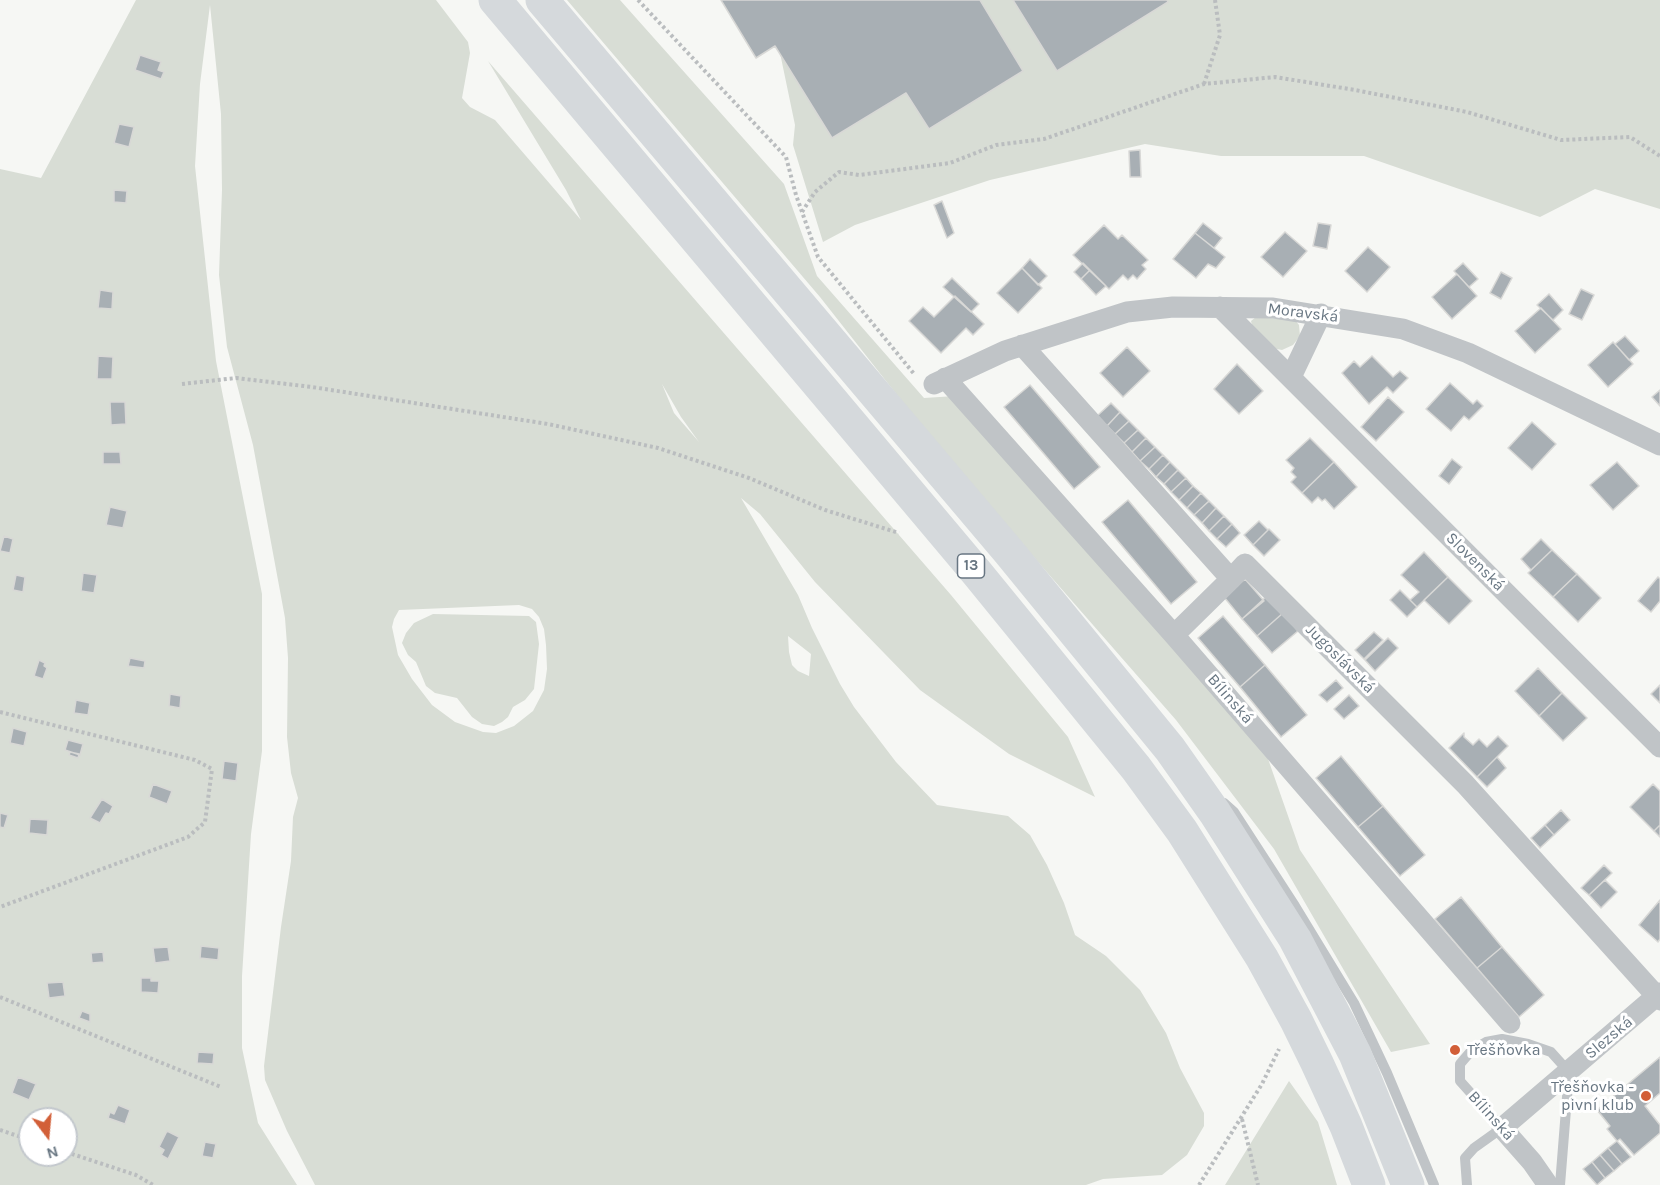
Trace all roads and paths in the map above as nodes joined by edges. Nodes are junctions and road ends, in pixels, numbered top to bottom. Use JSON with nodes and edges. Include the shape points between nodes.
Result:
{"nodes":[{"id":1,"x":495,"y":0,"type":"edge"},
{"id":2,"x":542,"y":0,"type":"edge"},
{"id":3,"x":639,"y":0,"type":"edge"},
{"id":4,"x":1215,"y":0,"type":"edge"},
{"id":5,"x":1204,"y":84,"type":"junction"},
{"id":6,"x":1660,"y":156,"type":"edge"},
{"id":7,"x":802,"y":212,"type":"junction"},
{"id":8,"x":1220,"y":307,"type":"junction"},
{"id":9,"x":1321,"y":314,"type":"junction"},
{"id":10,"x":1022,"y":345,"type":"junction"},
{"id":11,"x":1291,"y":377,"type":"junction"},
{"id":12,"x":939,"y":381,"type":"junction"},
{"id":13,"x":182,"y":384,"type":"dead end"},
{"id":14,"x":1660,"y":445,"type":"edge"},
{"id":15,"x":899,"y":534,"type":"dead end"},
{"id":16,"x":1231,"y":579,"type":"junction"},
{"id":17,"x":1174,"y":635,"type":"junction"},
{"id":18,"x":0,"y":712,"type":"edge"},
{"id":19,"x":1660,"y":747,"type":"edge"},
{"id":20,"x":1170,"y":749,"type":"junction"},
{"id":21,"x":0,"y":907,"type":"edge"},
{"id":22,"x":0,"y":997,"type":"edge"},
{"id":23,"x":1659,"y":997,"type":"edge"},
{"id":24,"x":1296,"y":1020,"type":"junction"},
{"id":25,"x":1510,"y":1023,"type":"dead end"},
{"id":26,"x":1569,"y":1072,"type":"junction"},
{"id":27,"x":221,"y":1086,"type":"dead end"},
{"id":28,"x":1242,"y":1118,"type":"junction"},
{"id":29,"x":1502,"y":1128,"type":"junction"},
{"id":30,"x":0,"y":1130,"type":"edge"},
{"id":31,"x":18,"y":1136,"type":"edge"},
{"id":32,"x":78,"y":1156,"type":"edge"},
{"id":33,"x":153,"y":1185,"type":"edge"},
{"id":34,"x":1199,"y":1185,"type":"edge"},
{"id":35,"x":1258,"y":1185,"type":"edge"},
{"id":36,"x":1369,"y":1185,"type":"edge"},
{"id":37,"x":1408,"y":1185,"type":"edge"},
{"id":38,"x":1434,"y":1185,"type":"edge"},
{"id":39,"x":1467,"y":1185,"type":"edge"},
{"id":40,"x":1548,"y":1185,"type":"edge"},
{"id":41,"x":1560,"y":1185,"type":"edge"}],
"edges":[{"from":1,"to":24,"type":"highway","number":"13","via":[[1137,768],[1223,895]]},
{"from":2,"to":20,"type":"highway","number":"13","via":[[1009,552]]},
{"from":3,"to":7,"type":"path","via":[[786,157]]},
{"from":4,"to":5,"type":"path","via":[[1220,35]]},
{"from":5,"to":6,"type":"path","via":[[1275,77],[1467,112],[1561,140],[1630,137]]},
{"from":5,"to":7,"type":"path","via":[[1044,139],[996,145],[950,163],[859,175],[839,172],[815,192]]},
{"from":7,"to":12,"type":"path","via":[[818,257],[918,379],[926,386]]},
{"from":8,"to":9,"type":"street","name":"Moravská"},
{"from":8,"to":10,"type":"street","name":"Moravská","via":[[1127,312]]},
{"from":8,"to":11,"type":"street","name":"Slovenská"},
{"from":9,"to":11,"type":"street"},
{"from":9,"to":14,"type":"street","name":"Moravská","via":[[1403,329],[1468,353]]},
{"from":10,"to":12,"type":"street","name":"Moravská"},
{"from":10,"to":16,"type":"street"},
{"from":11,"to":19,"type":"street","name":"Slovenská"},
{"from":12,"to":17,"type":"street","name":"Bílinská"},
{"from":13,"to":15,"type":"path","via":[[236,378],[548,424],[658,448]]},
{"from":16,"to":17,"type":"street"},
{"from":16,"to":23,"type":"street","name":"Jugoslávská","via":[[1245,564],[1465,784]]},
{"from":17,"to":25,"type":"street","name":"Bílinská"},
{"from":18,"to":21,"type":"path","via":[[195,760],[212,769],[205,822],[188,837]]},
{"from":20,"to":37,"type":"highway","number":"13","via":[[1295,939],[1355,1054]]},
{"from":20,"to":38,"type":"lane","via":[[1234,812],[1348,993]]},
{"from":22,"to":27,"type":"path"},
{"from":23,"to":26,"type":"street","name":"Slezská"},
{"from":24,"to":28,"type":"path"},
{"from":24,"to":36,"type":"highway","number":"13"},
{"from":26,"to":29,"type":"street","name":"Slezská"},
{"from":26,"to":29,"type":"lane","name":"Bílinská","via":[[1551,1052],[1528,1044],[1502,1039],[1472,1050],[1460,1064],[1460,1081]]},
{"from":26,"to":41,"type":"lane"},
{"from":28,"to":34,"type":"path"},
{"from":28,"to":35,"type":"path"},
{"from":29,"to":39,"type":"lane","via":[[1465,1158]]},
{"from":29,"to":40,"type":"street","name":"Bílinská"},
{"from":30,"to":31,"type":"path"},
{"from":32,"to":33,"type":"path","via":[[136,1175]]}]}
